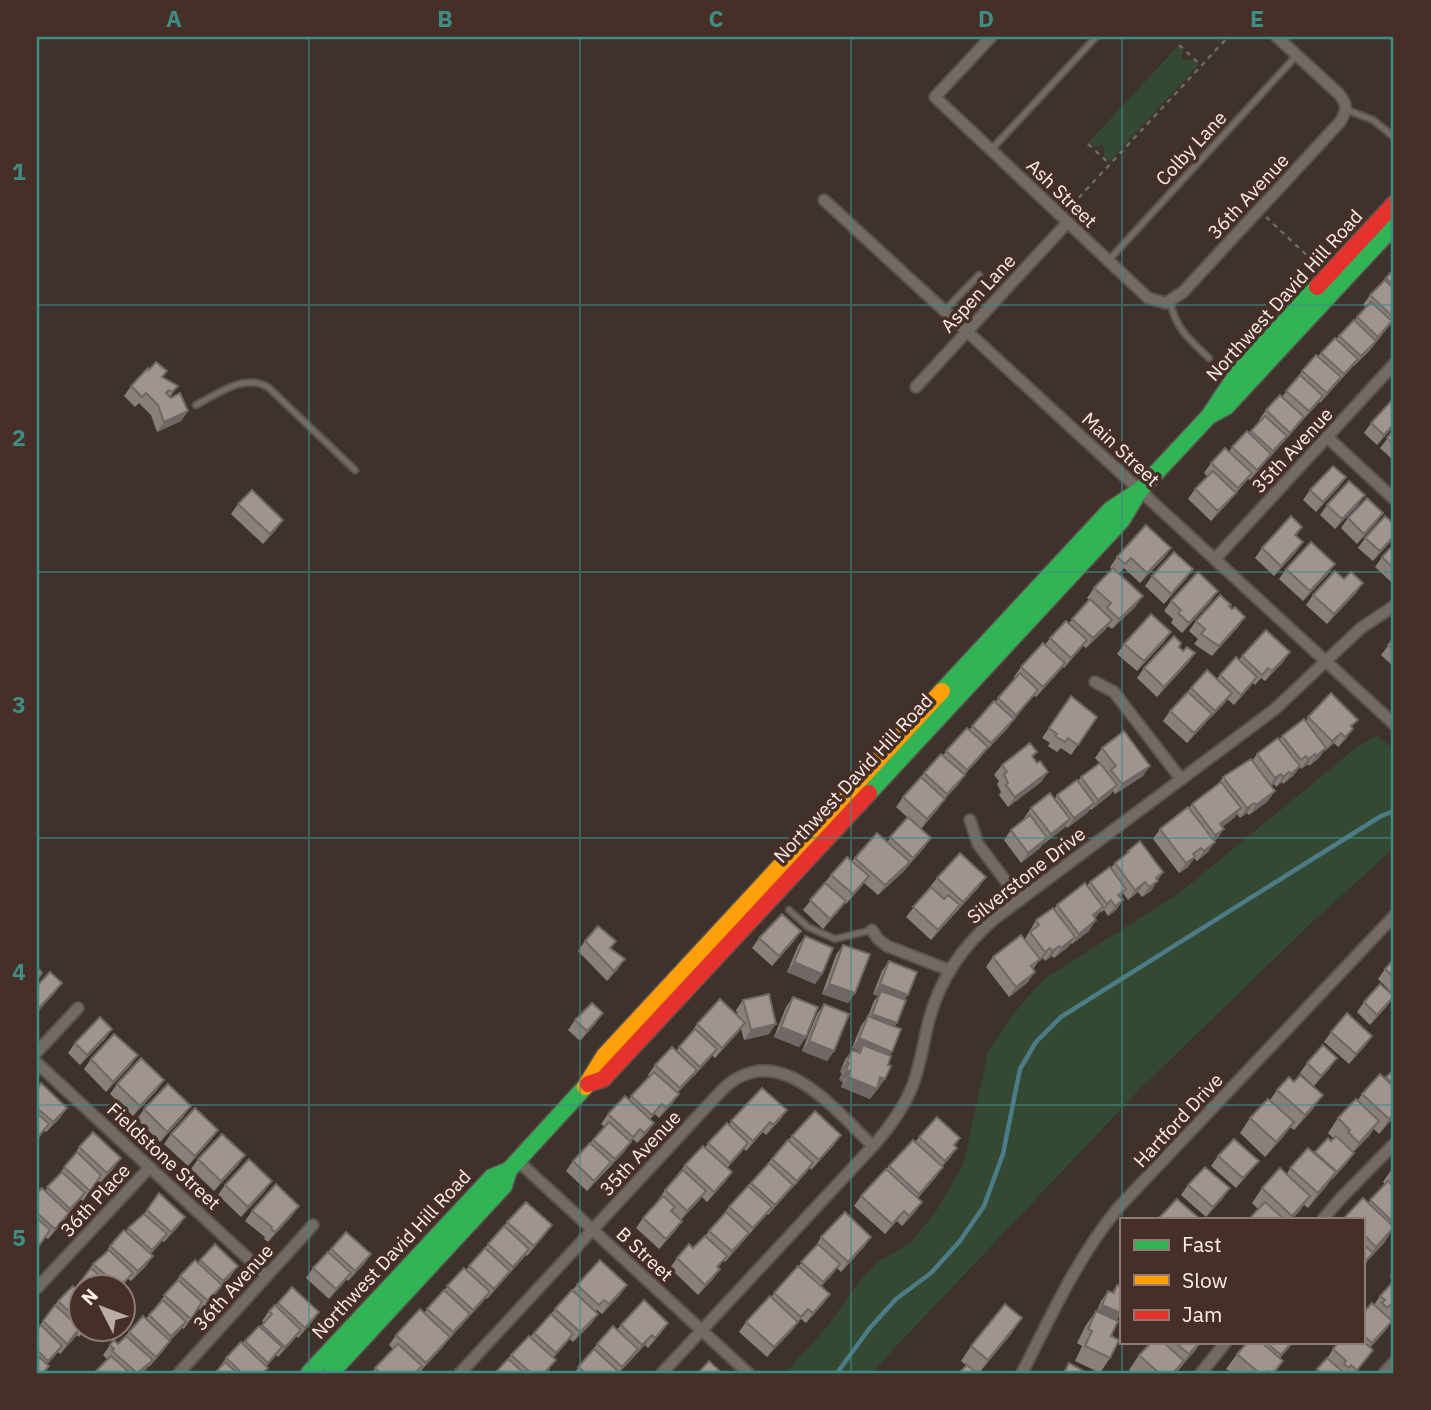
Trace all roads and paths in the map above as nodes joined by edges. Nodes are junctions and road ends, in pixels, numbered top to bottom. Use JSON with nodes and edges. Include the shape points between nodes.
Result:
{"nodes":[{"id":1,"x":991,"y":37,"type":"edge"},
{"id":2,"x":1096,"y":37,"type":"edge"},
{"id":3,"x":1228,"y":37,"type":"edge"},
{"id":4,"x":1277,"y":37,"type":"edge"},
{"id":5,"x":1179,"y":45,"type":"dead end"},
{"id":6,"x":1297,"y":55,"type":"junction"},
{"id":7,"x":1201,"y":65,"type":"junction"},
{"id":8,"x":1347,"y":110,"type":"junction"},
{"id":9,"x":1394,"y":137,"type":"edge"},
{"id":10,"x":1088,"y":144,"type":"dead end"},
{"id":11,"x":991,"y":150,"type":"junction"},
{"id":12,"x":1110,"y":164,"type":"junction"},
{"id":13,"x":824,"y":200,"type":"dead end"},
{"id":14,"x":1394,"y":204,"type":"edge"},
{"id":15,"x":1072,"y":205,"type":"dead end"},
{"id":16,"x":1266,"y":217,"type":"dead end"},
{"id":17,"x":1067,"y":223,"type":"junction"},
{"id":18,"x":1394,"y":226,"type":"edge"},
{"id":19,"x":1108,"y":261,"type":"junction"},
{"id":20,"x":1314,"y":262,"type":"dead end"},
{"id":21,"x":979,"y":275,"type":"dead end"},
{"id":22,"x":1170,"y":302,"type":"junction"},
{"id":23,"x":944,"y":311,"type":"junction"},
{"id":24,"x":966,"y":331,"type":"junction"},
{"id":25,"x":1209,"y":358,"type":"dead end"},
{"id":26,"x":1394,"y":364,"type":"edge"},
{"id":27,"x":916,"y":387,"type":"dead end"},
{"id":28,"x":196,"y":405,"type":"dead end"},
{"id":29,"x":1209,"y":416,"type":"junction"},
{"id":30,"x":1327,"y":437,"type":"junction"},
{"id":31,"x":355,"y":470,"type":"dead end"},
{"id":32,"x":1140,"y":490,"type":"junction"},
{"id":33,"x":1394,"y":499,"type":"edge"},
{"id":34,"x":1215,"y":559,"type":"junction"},
{"id":35,"x":1394,"y":606,"type":"edge"},
{"id":36,"x":1326,"y":662,"type":"junction"},
{"id":37,"x":1095,"y":682,"type":"dead end"},
{"id":38,"x":1394,"y":724,"type":"edge"},
{"id":39,"x":1181,"y":779,"type":"junction"},
{"id":40,"x":970,"y":820,"type":"dead end"},
{"id":41,"x":1020,"y":900,"type":"junction"},
{"id":42,"x":789,"y":910,"type":"dead end"},
{"id":43,"x":1394,"y":916,"type":"edge"},
{"id":44,"x":872,"y":930,"type":"joint"},
{"id":45,"x":949,"y":970,"type":"junction"},
{"id":46,"x":78,"y":1008,"type":"dead end"},
{"id":47,"x":37,"y":1052,"type":"edge"},
{"id":48,"x":37,"y":1063,"type":"edge"},
{"id":49,"x":1394,"y":1144,"type":"edge"},
{"id":50,"x":873,"y":1146,"type":"junction"},
{"id":51,"x":513,"y":1166,"type":"junction"},
{"id":52,"x":150,"y":1167,"type":"junction"},
{"id":53,"x":1324,"y":1218,"type":"edge"},
{"id":54,"x":313,"y":1225,"type":"dead end"},
{"id":55,"x":593,"y":1230,"type":"junction"},
{"id":56,"x":267,"y":1276,"type":"junction"},
{"id":57,"x":37,"y":1288,"type":"edge"},
{"id":58,"x":702,"y":1331,"type":"junction"},
{"id":59,"x":1224,"y":1344,"type":"edge"},
{"id":60,"x":1394,"y":1362,"type":"edge"},
{"id":61,"x":179,"y":1373,"type":"edge"},
{"id":62,"x":309,"y":1373,"type":"edge"},
{"id":63,"x":331,"y":1373,"type":"edge"},
{"id":64,"x":460,"y":1373,"type":"edge"},
{"id":65,"x":662,"y":1373,"type":"edge"},
{"id":66,"x":748,"y":1373,"type":"edge"},
{"id":67,"x":1022,"y":1373,"type":"edge"},
{"id":68,"x":1201,"y":1373,"type":"edge"},
{"id":69,"x":1384,"y":1373,"type":"edge"}],
"edges":[{"from":1,"to":11,"type":"street","name":"Ash Street","via":[[935,97]]},
{"from":2,"to":11,"type":"lane"},
{"from":3,"to":7,"type":"path"},
{"from":4,"to":6,"type":"street"},
{"from":5,"to":7,"type":"path"},
{"from":6,"to":8,"type":"street","via":[[1339,94]]},
{"from":6,"to":19,"type":"lane","name":"Colby Lane"},
{"from":7,"to":12,"type":"path"},
{"from":8,"to":9,"type":"lane","via":[[1373,120]]},
{"from":8,"to":22,"type":"street","name":"36th Avenue"},
{"from":10,"to":12,"type":"path"},
{"from":11,"to":17,"type":"street","name":"Ash Street"},
{"from":12,"to":15,"type":"path"},
{"from":13,"to":23,"type":"street","name":"Main Street"},
{"from":14,"to":29,"type":"street","name":"Northwest David Hill Road","via":[[1239,371]]},
{"from":16,"to":20,"type":"path"},
{"from":17,"to":19,"type":"street","name":"Ash Street"},
{"from":17,"to":24,"type":"street","name":"Aspen Lane"},
{"from":18,"to":29,"type":"street","name":"Northwest David Hill Road","via":[[1227,407]]},
{"from":19,"to":22,"type":"street","name":"Ash Street","via":[[1148,299]]},
{"from":21,"to":23,"type":"lane"},
{"from":22,"to":25,"type":"lane","via":[[1181,332]]},
{"from":23,"to":24,"type":"street","name":"Main Street"},
{"from":24,"to":27,"type":"street","name":"Aspen Lane"},
{"from":24,"to":32,"type":"street","name":"Main Street"},
{"from":26,"to":30,"type":"street","name":"35th Avenue"},
{"from":28,"to":31,"type":"lane","via":[[240,384],[257,382]]},
{"from":29,"to":32,"type":"street","name":"Northwest David Hill Road"},
{"from":30,"to":33,"type":"street"},
{"from":30,"to":34,"type":"street","name":"35th Avenue"},
{"from":32,"to":34,"type":"street","name":"Main Street"},
{"from":32,"to":51,"type":"street","name":"Northwest David Hill Road","via":[[1116,504],[1092,529],[604,1056],[588,1084]]},
{"from":34,"to":36,"type":"street","name":"Main Street"},
{"from":35,"to":36,"type":"street","name":"Silverstone Drive","via":[[1361,628]]},
{"from":36,"to":38,"type":"street","name":"Main Street"},
{"from":36,"to":39,"type":"street","name":"Silverstone Drive","via":[[1275,709]]},
{"from":37,"to":39,"type":"street","via":[[1114,692]]},
{"from":39,"to":41,"type":"street","name":"Silverstone Drive"},
{"from":40,"to":41,"type":"street","via":[[978,845]]},
{"from":41,"to":45,"type":"street","name":"Silverstone Drive","via":[[983,929]]},
{"from":42,"to":44,"type":"lane","via":[[808,927],[835,939]]},
{"from":43,"to":67,"type":"street","name":"Hartford Drive","via":[[1103,1226]]},
{"from":44,"to":45,"type":"street","via":[[887,946]]},
{"from":45,"to":50,"type":"street","name":"Silverstone Drive","via":[[934,1004],[911,1088]]},
{"from":46,"to":47,"type":"street"},
{"from":48,"to":52,"type":"street","name":"Fieldstone Street"},
{"from":49,"to":53,"type":"street"},
{"from":50,"to":55,"type":"street","name":"35th Avenue","via":[[797,1078],[771,1071],[749,1074],[725,1087]]},
{"from":50,"to":58,"type":"street","name":"Silverstone Drive"},
{"from":51,"to":55,"type":"street","name":"B Street"},
{"from":51,"to":62,"type":"street","name":"Northwest David Hill Road","via":[[492,1177]]},
{"from":51,"to":63,"type":"street","name":"Northwest David Hill Road","via":[[504,1186]]},
{"from":52,"to":56,"type":"street","name":"Fieldstone Street"},
{"from":52,"to":57,"type":"street","name":"36th Place"},
{"from":54,"to":56,"type":"street","name":"36th Avenue"},
{"from":55,"to":58,"type":"street","name":"B Street"},
{"from":55,"to":64,"type":"street","name":"35th Avenue"},
{"from":56,"to":61,"type":"street","name":"36th Avenue"},
{"from":58,"to":65,"type":"street","name":"Silverstone Drive"},
{"from":58,"to":66,"type":"street","name":"B Street"},
{"from":59,"to":68,"type":"street"},
{"from":60,"to":69,"type":"street"}]}
